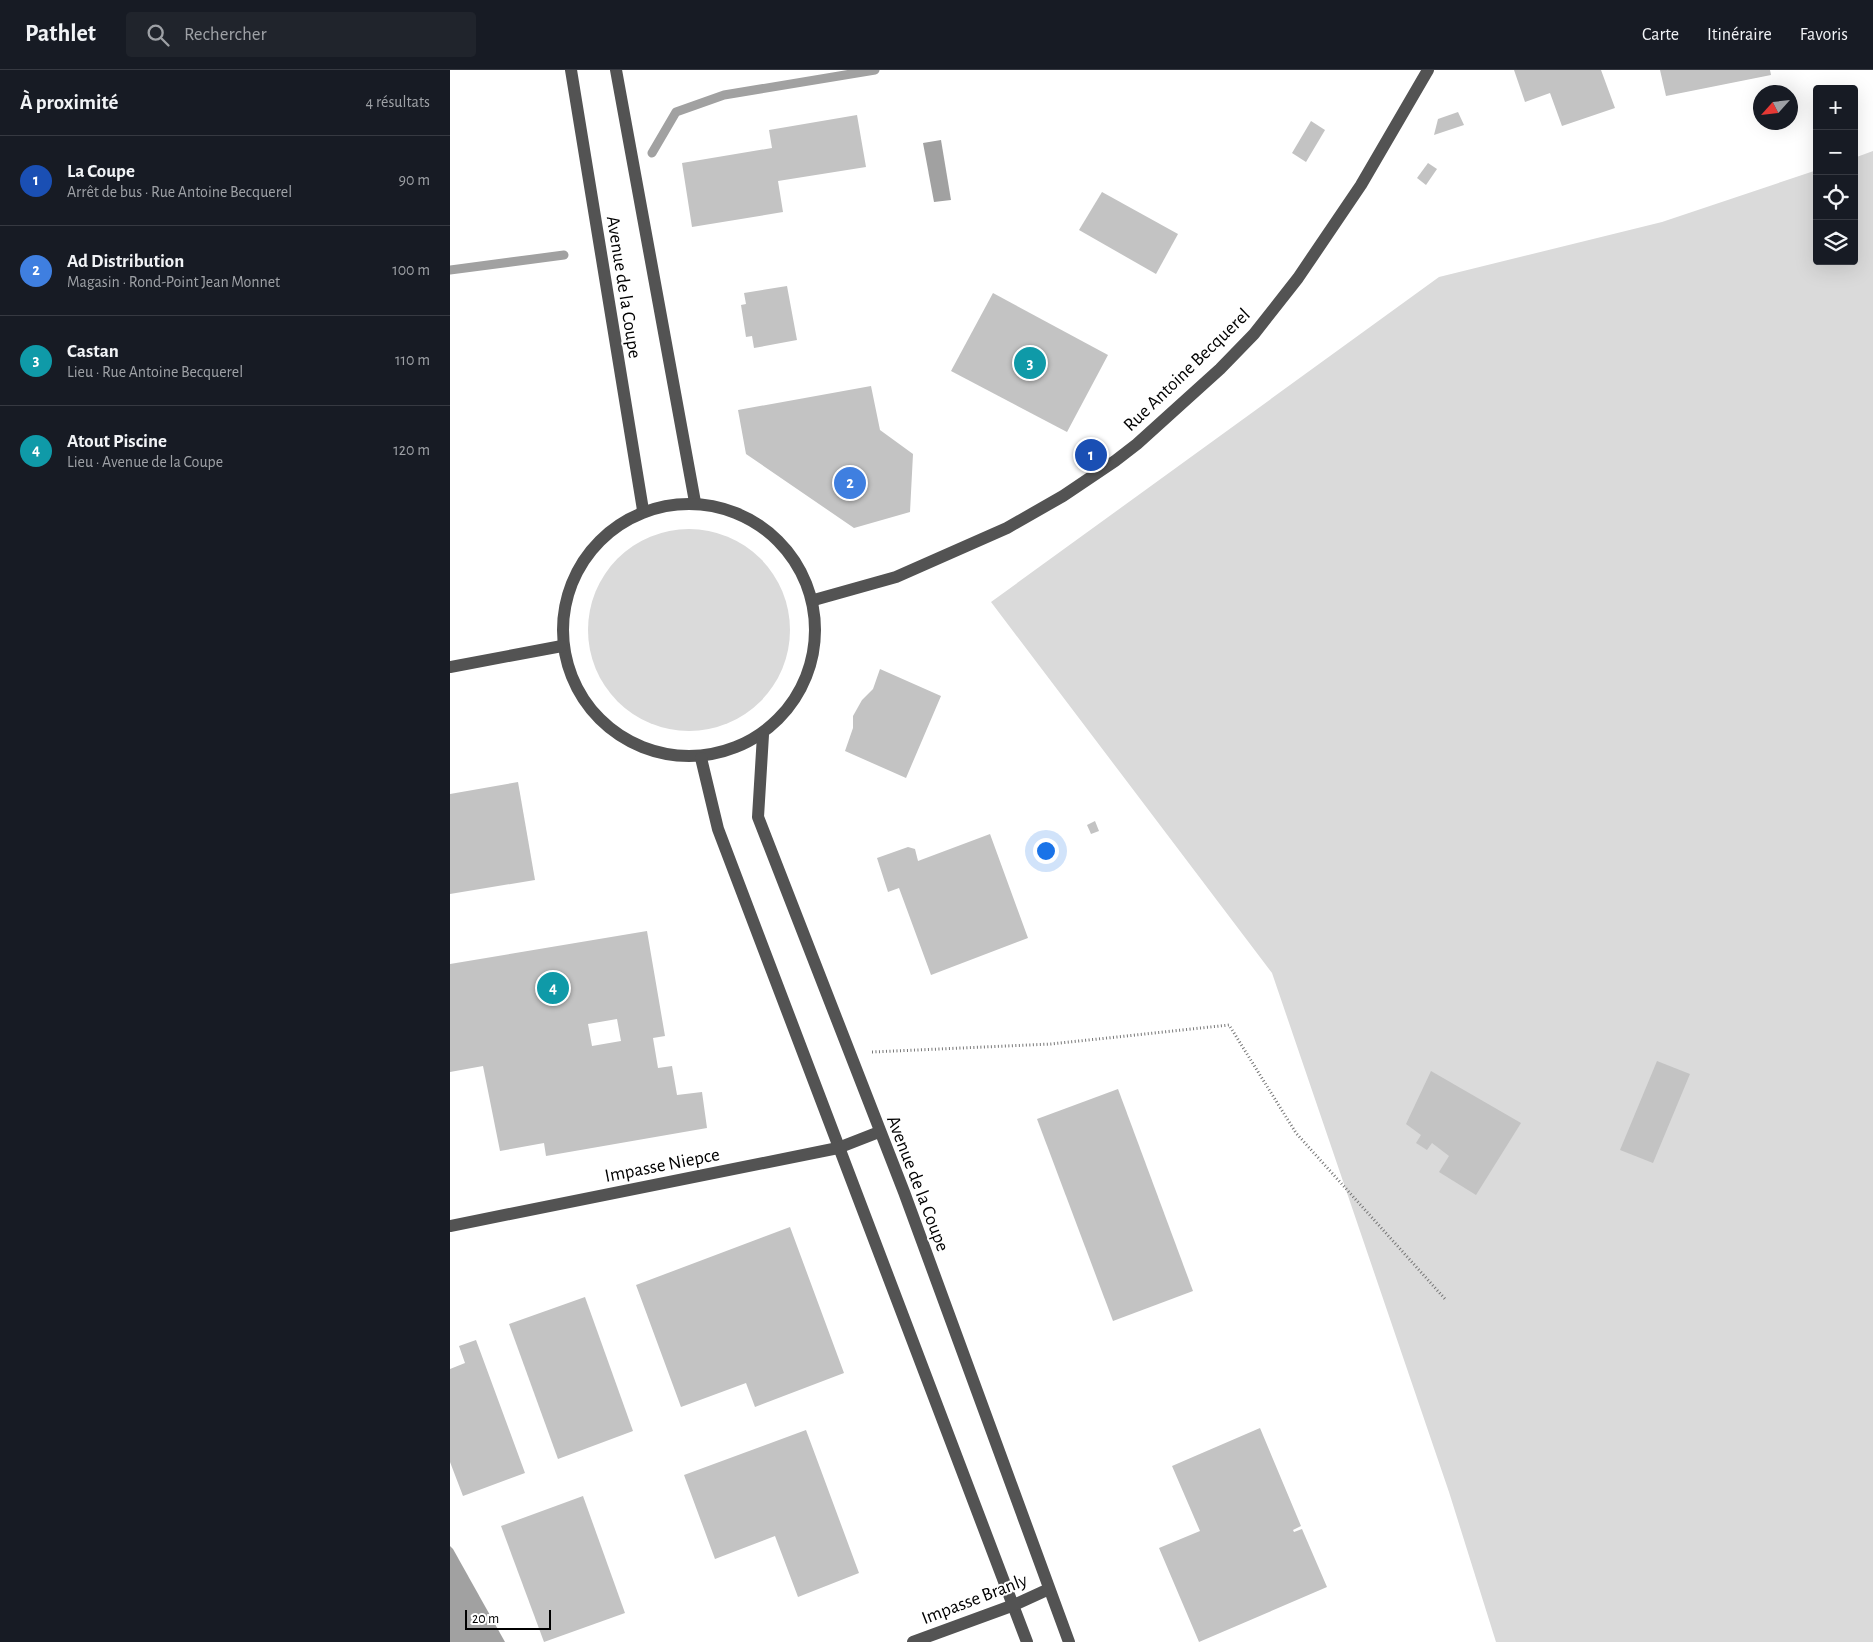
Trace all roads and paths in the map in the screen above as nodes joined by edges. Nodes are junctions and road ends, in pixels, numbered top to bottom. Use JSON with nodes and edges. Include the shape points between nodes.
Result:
{"nodes":[{"id":1,"x":571,"y":70,"type":"edge"},
{"id":2,"x":616,"y":70,"type":"edge"},
{"id":3,"x":1428,"y":70,"type":"edge"},
{"id":4,"x":695,"y":502,"type":"junction"},
{"id":5,"x":643,"y":510,"type":"junction"},
{"id":6,"x":814,"y":600,"type":"junction"},
{"id":7,"x":562,"y":646,"type":"junction"},
{"id":8,"x":450,"y":667,"type":"edge"},
{"id":9,"x":762,"y":735,"type":"junction"},
{"id":10,"x":701,"y":758,"type":"junction"},
{"id":11,"x":849,"y":1053,"type":"junction"},
{"id":12,"x":879,"y":1132,"type":"junction"},
{"id":13,"x":838,"y":1148,"type":"junction"},
{"id":14,"x":450,"y":1226,"type":"edge"},
{"id":15,"x":1446,"y":1300,"type":"dead end"},
{"id":16,"x":1049,"y":1590,"type":"junction"},
{"id":17,"x":1014,"y":1605,"type":"junction"},
{"id":18,"x":913,"y":1642,"type":"edge"},
{"id":19,"x":1027,"y":1642,"type":"edge"},
{"id":20,"x":1068,"y":1642,"type":"edge"}],
"edges":[{"from":1,"to":5,"type":"street","name":"Avenue de la Coupe"},
{"from":2,"to":4,"type":"street","name":"Avenue de la Coupe"},
{"from":3,"to":6,"type":"street","name":"Rue Antoine Becquerel","via":[[1361,186],[1298,278],[1254,334],[1137,444],[1062,496],[1007,528],[896,577]]},
{"from":4,"to":5,"type":"street"},
{"from":4,"to":6,"type":"street","via":[[766,527],[796,560]]},
{"from":5,"to":7,"type":"street","via":[[604,533],[574,573],[562,606]]},
{"from":6,"to":9,"type":"street","via":[[816,648],[796,701]]},
{"from":7,"to":8,"type":"street"},
{"from":7,"to":10,"type":"street","via":[[584,703],[629,744],[681,758]]},
{"from":9,"to":10,"type":"street"},
{"from":9,"to":11,"type":"street","name":"Avenue de la Coupe","via":[[758,817]]},
{"from":10,"to":13,"type":"street","via":[[718,829]]},
{"from":11,"to":12,"type":"street","name":"Avenue de la Coupe"},
{"from":11,"to":15,"type":"path","via":[[1051,1044],[1229,1025],[1296,1133]]},
{"from":12,"to":13,"type":"street","name":"Impasse Niepce"},
{"from":12,"to":16,"type":"street","name":"Avenue de la Coupe","via":[[904,1192]]},
{"from":13,"to":14,"type":"street","name":"Impasse Niepce"},
{"from":13,"to":17,"type":"street"},
{"from":16,"to":17,"type":"street","name":"Impasse Branly"},
{"from":16,"to":20,"type":"street","name":"Avenue de la Coupe"},
{"from":17,"to":18,"type":"street","name":"Impasse Branly"},
{"from":17,"to":19,"type":"street"}]}
